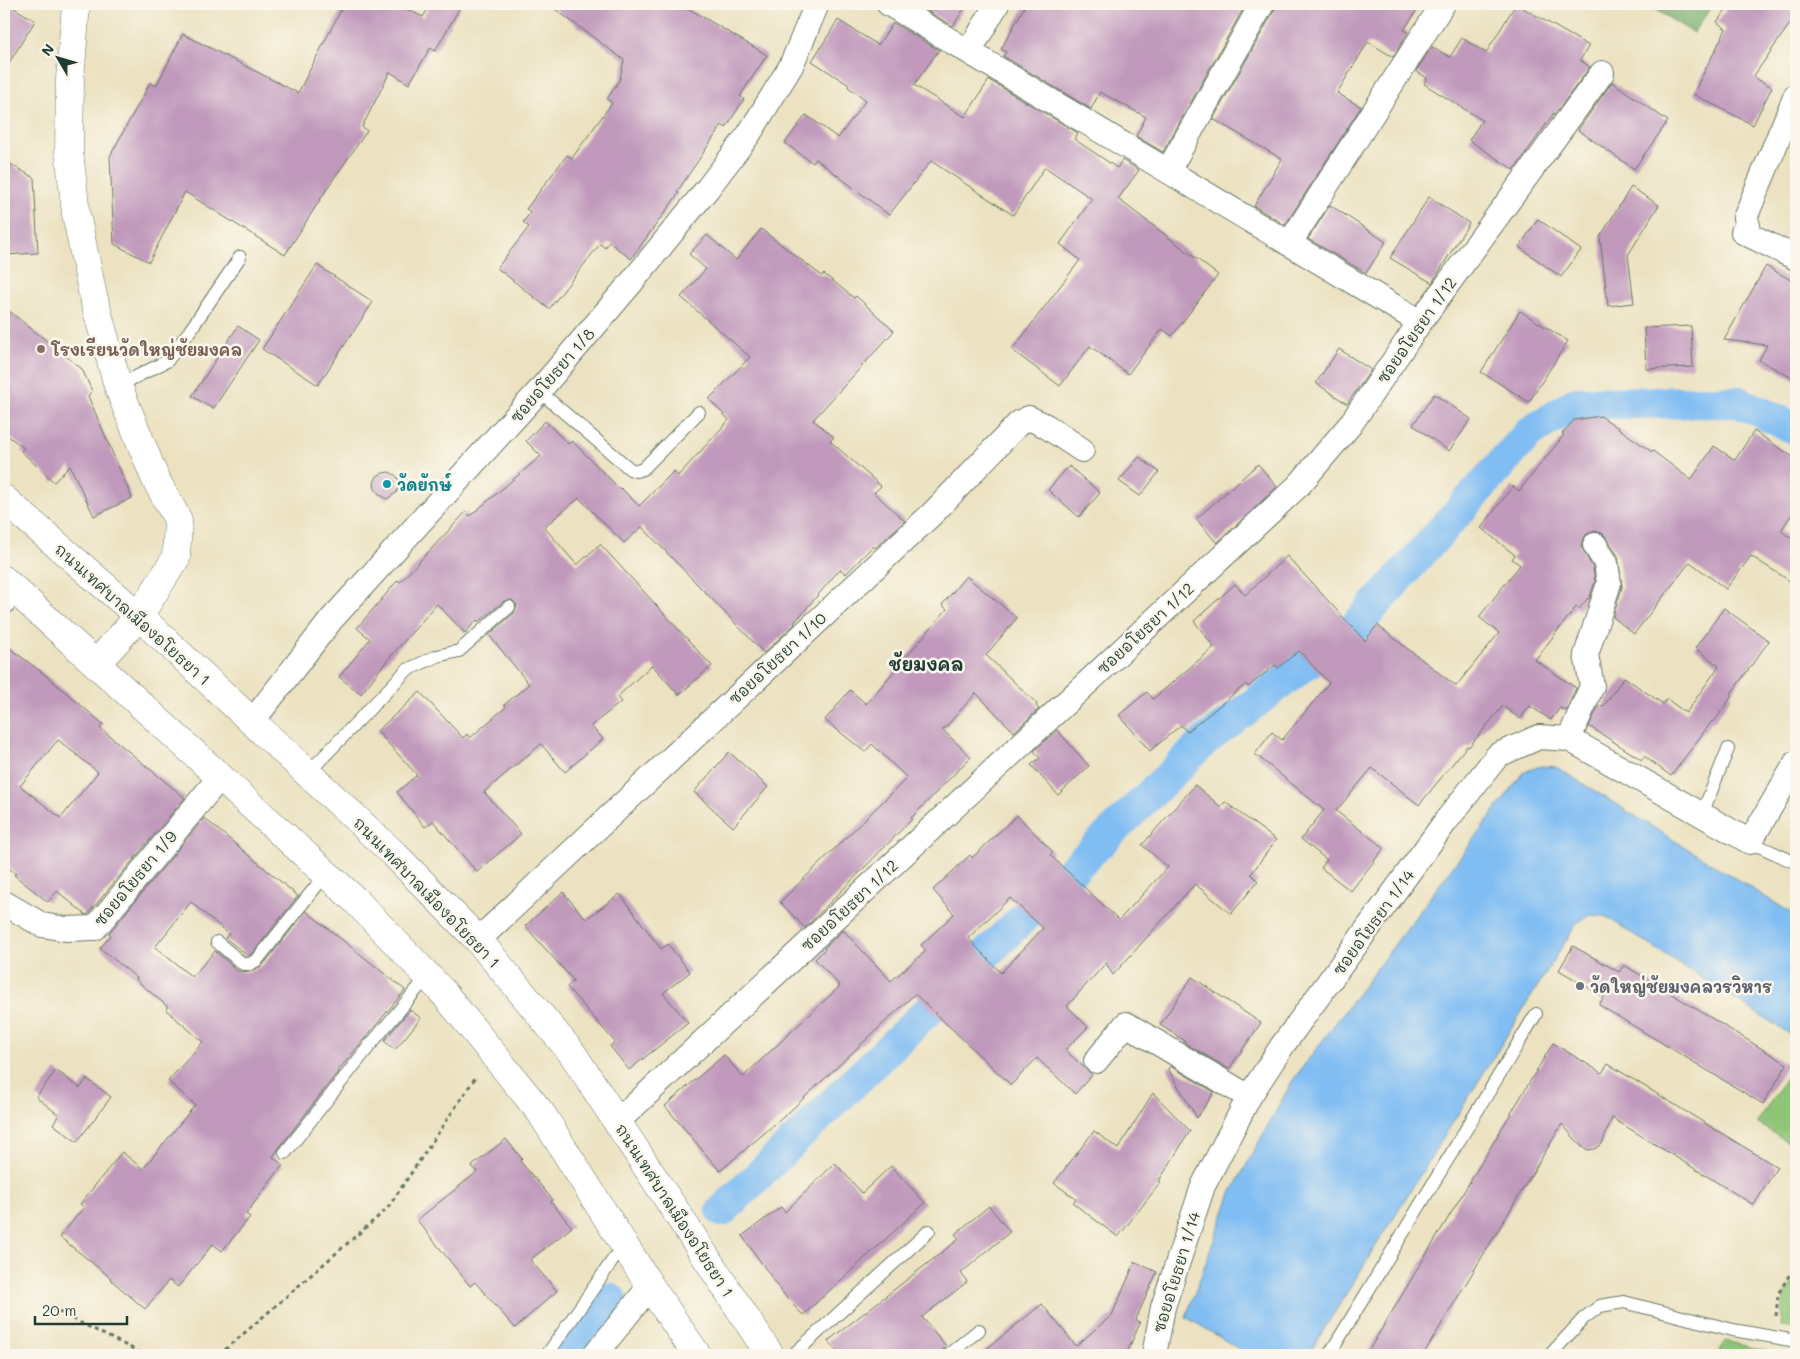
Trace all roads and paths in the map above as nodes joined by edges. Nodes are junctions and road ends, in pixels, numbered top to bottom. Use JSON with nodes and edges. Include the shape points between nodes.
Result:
{"nodes":[{"id":1,"x":76,"y":4,"type":"edge"},
{"id":2,"x":817,"y":4,"type":"edge"},
{"id":3,"x":890,"y":4,"type":"edge"},
{"id":4,"x":997,"y":4,"type":"edge"},
{"id":5,"x":1262,"y":4,"type":"edge"},
{"id":6,"x":1443,"y":4,"type":"edge"},
{"id":7,"x":969,"y":52,"type":"junction"},
{"id":8,"x":1602,"y":73,"type":"dead end"},
{"id":9,"x":1796,"y":95,"type":"edge"},
{"id":10,"x":1168,"y":171,"type":"junction"},
{"id":11,"x":1289,"y":244,"type":"junction"},
{"id":12,"x":240,"y":257,"type":"dead end"},
{"id":13,"x":1796,"y":258,"type":"edge"},
{"id":14,"x":1420,"y":322,"type":"junction"},
{"id":15,"x":118,"y":386,"type":"junction"},
{"id":16,"x":539,"y":391,"type":"junction"},
{"id":17,"x":699,"y":412,"type":"dead end"},
{"id":18,"x":1082,"y":450,"type":"dead end"},
{"id":19,"x":4,"y":499,"type":"edge"},
{"id":20,"x":1595,"y":545,"type":"dead end"},
{"id":21,"x":9,"y":595,"type":"edge"},
{"id":22,"x":509,"y":607,"type":"dead end"},
{"id":23,"x":139,"y":616,"type":"junction"},
{"id":24,"x":96,"y":664,"type":"junction"},
{"id":25,"x":252,"y":722,"type":"junction"},
{"id":26,"x":1568,"y":739,"type":"junction"},
{"id":27,"x":1728,"y":748,"type":"dead end"},
{"id":28,"x":1796,"y":763,"type":"edge"},
{"id":29,"x":308,"y":774,"type":"junction"},
{"id":30,"x":220,"y":777,"type":"junction"},
{"id":31,"x":1702,"y":814,"type":"junction"},
{"id":32,"x":1750,"y":842,"type":"junction"},
{"id":33,"x":1796,"y":863,"type":"edge"},
{"id":34,"x":326,"y":874,"type":"junction"},
{"id":35,"x":4,"y":903,"type":"edge"},
{"id":36,"x":478,"y":940,"type":"junction"},
{"id":37,"x":216,"y":942,"type":"dead end"},
{"id":38,"x":428,"y":976,"type":"junction"},
{"id":39,"x":1536,"y":1014,"type":"dead end"},
{"id":40,"x":492,"y":1053,"type":"junction"},
{"id":41,"x":1096,"y":1061,"type":"dead end"},
{"id":42,"x":1249,"y":1097,"type":"junction"},
{"id":43,"x":618,"y":1121,"type":"junction"},
{"id":44,"x":285,"y":1153,"type":"dead end"},
{"id":45,"x":928,"y":1231,"type":"dead end"},
{"id":46,"x":624,"y":1244,"type":"junction"},
{"id":47,"x":1796,"y":1264,"type":"edge"},
{"id":48,"x":650,"y":1286,"type":"junction"},
{"id":49,"x":51,"y":1308,"type":"dead end"},
{"id":50,"x":979,"y":1330,"type":"dead end"},
{"id":51,"x":1774,"y":1337,"type":"junction"},
{"id":52,"x":1796,"y":1341,"type":"edge"},
{"id":53,"x":145,"y":1355,"type":"edge"},
{"id":54,"x":219,"y":1355,"type":"edge"},
{"id":55,"x":547,"y":1355,"type":"edge"},
{"id":56,"x":595,"y":1355,"type":"edge"},
{"id":57,"x":697,"y":1355,"type":"edge"},
{"id":58,"x":770,"y":1355,"type":"edge"},
{"id":59,"x":792,"y":1355,"type":"edge"},
{"id":60,"x":948,"y":1355,"type":"edge"},
{"id":61,"x":1154,"y":1355,"type":"edge"},
{"id":62,"x":1329,"y":1355,"type":"edge"},
{"id":63,"x":1550,"y":1355,"type":"edge"}],
"edges":[{"from":1,"to":15,"type":"main road","via":[[69,142],[74,196],[93,296]]},
{"from":2,"to":16,"type":"street","name":"ซอยอโยธยา 1/8","via":[[791,66],[749,134],[631,283]]},
{"from":3,"to":7,"type":"street"},
{"from":4,"to":7,"type":"street"},
{"from":5,"to":10,"type":"street"},
{"from":6,"to":11,"type":"street"},
{"from":7,"to":10,"type":"street"},
{"from":8,"to":14,"type":"street","name":"ซอยอโยธยา 1/12"},
{"from":9,"to":13,"type":"street","via":[[1745,218],[1748,225],[1742,232]]},
{"from":10,"to":11,"type":"street"},
{"from":11,"to":14,"type":"street"},
{"from":12,"to":15,"type":"lane","via":[[167,361]]},
{"from":14,"to":43,"type":"street","name":"ซอยอโยธยา 1/12","via":[[1350,425],[1300,485]]},
{"from":15,"to":23,"type":"main road","via":[[155,478],[178,520],[176,558]]},
{"from":16,"to":17,"type":"lane","via":[[636,471],[643,469]]},
{"from":16,"to":25,"type":"street","name":"ซอยอโยธยา 1/8","via":[[331,620]]},
{"from":18,"to":36,"type":"street","name":"ซอยอโยธยา 1/10","via":[[1029,418],[1019,424],[934,512]]},
{"from":19,"to":23,"type":"main road","name":"ถนนเทศบาลเมืองอโยธยา 1"},
{"from":20,"to":26,"type":"street","via":[[1606,563],[1609,582],[1586,655],[1592,686]]},
{"from":21,"to":24,"type":"main road"},
{"from":22,"to":29,"type":"lane","via":[[459,651],[437,656],[408,670]]},
{"from":23,"to":24,"type":"main road"},
{"from":23,"to":25,"type":"main road","name":"ถนนเทศบาลเมืองอโยธยา 1"},
{"from":24,"to":30,"type":"main road"},
{"from":25,"to":29,"type":"main road","name":"ถนนเทศบาลเมืองอโยธยา 1"},
{"from":26,"to":31,"type":"street","name":"ซอยอโยธยา 1/14"},
{"from":26,"to":42,"type":"street","name":"ซอยอโยธยา 1/14","via":[[1539,737],[1498,754],[1282,1046]]},
{"from":27,"to":31,"type":"lane"},
{"from":28,"to":32,"type":"street"},
{"from":29,"to":36,"type":"main road","name":"ถนนเทศบาลเมืองอโยธยา 1","via":[[394,854]]},
{"from":30,"to":34,"type":"main road"},
{"from":30,"to":35,"type":"street","name":"ซอยอโยธยา 1/9","via":[[95,928],[66,929],[42,925]]},
{"from":31,"to":32,"type":"street","name":"ซอยอโยธยา 1/14"},
{"from":32,"to":33,"type":"lane"},
{"from":34,"to":37,"type":"lane","via":[[257,960],[243,964]]},
{"from":34,"to":38,"type":"main road"},
{"from":36,"to":43,"type":"main road","name":"ถนนเทศบาลเมืองอโยธยา 1","via":[[572,1053]]},
{"from":38,"to":40,"type":"main road"},
{"from":38,"to":44,"type":"lane"},
{"from":39,"to":62,"type":"lane"},
{"from":40,"to":46,"type":"main road","via":[[541,1113]]},
{"from":40,"to":54,"type":"path","via":[[387,1209]]},
{"from":41,"to":42,"type":"street","via":[[1126,1024]]},
{"from":42,"to":61,"type":"street","name":"ซอยอโยธยา 1/14","via":[[1203,1186],[1163,1307]]},
{"from":43,"to":58,"type":"main road","name":"ถนนเทศบาลเมืองอโยธยา 1"},
{"from":45,"to":59,"type":"lane"},
{"from":46,"to":48,"type":"main road"},
{"from":46,"to":55,"type":"lane"},
{"from":47,"to":51,"type":"path","via":[[1778,1294]]},
{"from":48,"to":56,"type":"street"},
{"from":48,"to":57,"type":"main road"},
{"from":49,"to":53,"type":"path"},
{"from":50,"to":60,"type":"lane"},
{"from":51,"to":52,"type":"lane"},
{"from":51,"to":63,"type":"lane","via":[[1624,1302],[1600,1306],[1584,1318]]}]}
